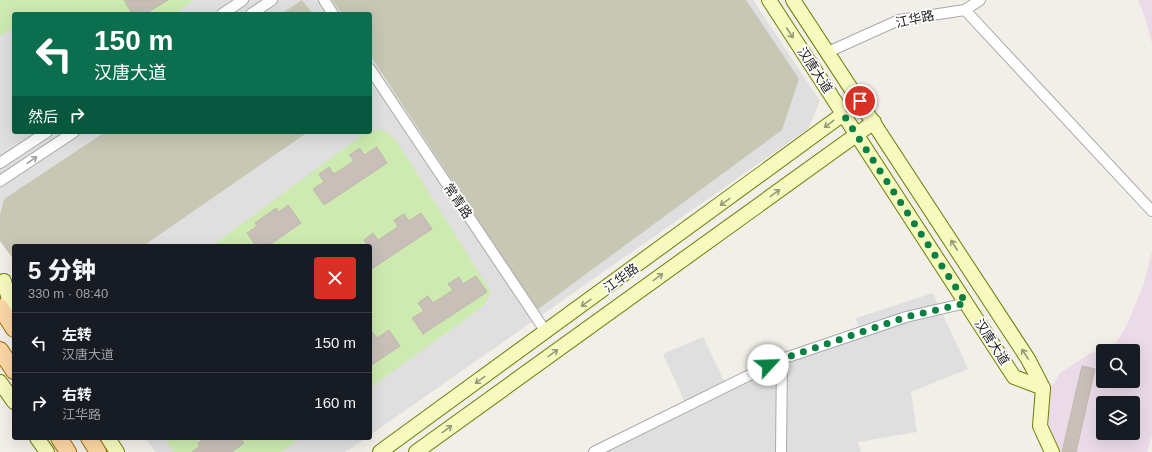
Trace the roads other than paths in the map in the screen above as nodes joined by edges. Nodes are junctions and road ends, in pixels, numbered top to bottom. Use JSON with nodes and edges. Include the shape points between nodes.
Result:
{"nodes":[{"id":1,"x":243,"y":0,"type":"edge"},
{"id":2,"x":272,"y":0,"type":"edge"},
{"id":3,"x":324,"y":0,"type":"edge"},
{"id":4,"x":769,"y":0,"type":"edge"},
{"id":5,"x":793,"y":0,"type":"edge"},
{"id":6,"x":980,"y":0,"type":"edge"},
{"id":7,"x":965,"y":10,"type":"junction"},
{"id":8,"x":225,"y":12,"type":"edge"},
{"id":9,"x":254,"y":12,"type":"edge"},
{"id":10,"x":332,"y":12,"type":"edge"},
{"id":11,"x":828,"y":52,"type":"junction"},
{"id":12,"x":372,"y":72,"type":"edge"},
{"id":13,"x":860,"y":101,"type":"junction"},
{"id":14,"x":843,"y":114,"type":"junction"},
{"id":15,"x":874,"y":122,"type":"junction"},
{"id":16,"x":44,"y":134,"type":"edge"},
{"id":17,"x":71,"y":134,"type":"edge"},
{"id":18,"x":857,"y":135,"type":"junction"},
{"id":19,"x":0,"y":163,"type":"edge"},
{"id":20,"x":0,"y":181,"type":"edge"},
{"id":21,"x":1152,"y":212,"type":"edge"},
{"id":22,"x":2,"y":278,"type":"edge"},
{"id":23,"x":12,"y":293,"type":"edge"},
{"id":24,"x":966,"y":303,"type":"junction"},
{"id":25,"x":0,"y":308,"type":"edge"},
{"id":26,"x":12,"y":312,"type":"edge"},
{"id":27,"x":12,"y":326,"type":"edge"},
{"id":28,"x":546,"y":332,"type":"junction"},
{"id":29,"x":0,"y":350,"type":"edge"},
{"id":30,"x":782,"y":359,"type":"junction"},
{"id":31,"x":12,"y":368,"type":"edge"},
{"id":32,"x":0,"y":382,"type":"edge"},
{"id":33,"x":1043,"y":388,"type":"junction"},
{"id":34,"x":12,"y":399,"type":"edge"},
{"id":35,"x":38,"y":440,"type":"edge"},
{"id":36,"x":60,"y":440,"type":"edge"},
{"id":37,"x":90,"y":440,"type":"edge"},
{"id":38,"x":109,"y":440,"type":"edge"},
{"id":39,"x":46,"y":452,"type":"edge"},
{"id":40,"x":68,"y":452,"type":"edge"},
{"id":41,"x":98,"y":452,"type":"edge"},
{"id":42,"x":117,"y":452,"type":"edge"},
{"id":43,"x":380,"y":452,"type":"edge"},
{"id":44,"x":416,"y":452,"type":"edge"},
{"id":45,"x":594,"y":452,"type":"edge"},
{"id":46,"x":781,"y":452,"type":"edge"},
{"id":47,"x":1052,"y":452,"type":"edge"}],
"edges":[{"from":1,"to":8,"type":"street"},
{"from":2,"to":9,"type":"street"},
{"from":3,"to":10,"type":"street"},
{"from":4,"to":14,"type":"main road","name":"汉唐大道","one_way":true},
{"from":5,"to":11,"type":"main road","name":"汉唐大道"},
{"from":6,"to":7,"type":"street","name":"江华路"},
{"from":7,"to":11,"type":"street","name":"江华路","via":[[899,20]]},
{"from":7,"to":21,"type":"street"},
{"from":11,"to":13,"type":"main road","name":"汉唐大道"},
{"from":12,"to":28,"type":"street","name":"常青路"},
{"from":13,"to":14,"type":"main road","name":"江华路"},
{"from":13,"to":15,"type":"main road","name":"汉唐大道"},
{"from":14,"to":18,"type":"main road","name":"汉唐大道"},
{"from":14,"to":28,"type":"main road","name":"江华路","one_way":true},
{"from":15,"to":18,"type":"main road","name":"江华路"},
{"from":33,"to":15,"type":"main road","name":"汉唐大道","one_way":true,"via":[[1028,359]]},
{"from":16,"to":19,"type":"street"},
{"from":20,"to":17,"type":"street","one_way":true},
{"from":18,"to":24,"type":"main road","name":"汉唐大道"},
{"from":44,"to":18,"type":"main road","name":"江华路","one_way":true},
{"from":22,"to":23,"type":"main road"},
{"from":22,"to":26,"type":"main road"},
{"from":24,"to":30,"type":"street","via":[[906,317]]},
{"from":24,"to":33,"type":"main road","name":"汉唐大道","via":[[1014,377]]},
{"from":25,"to":27,"type":"main road"},
{"from":28,"to":43,"type":"main road","name":"江华路","one_way":true},
{"from":29,"to":31,"type":"main road"},
{"from":30,"to":45,"type":"street"},
{"from":30,"to":46,"type":"street"},
{"from":32,"to":34,"type":"main road"},
{"from":33,"to":47,"type":"main road","via":[[1040,426]]},
{"from":35,"to":39,"type":"main road"},
{"from":36,"to":40,"type":"main road"},
{"from":37,"to":41,"type":"main road"},
{"from":38,"to":42,"type":"main road"}]}
